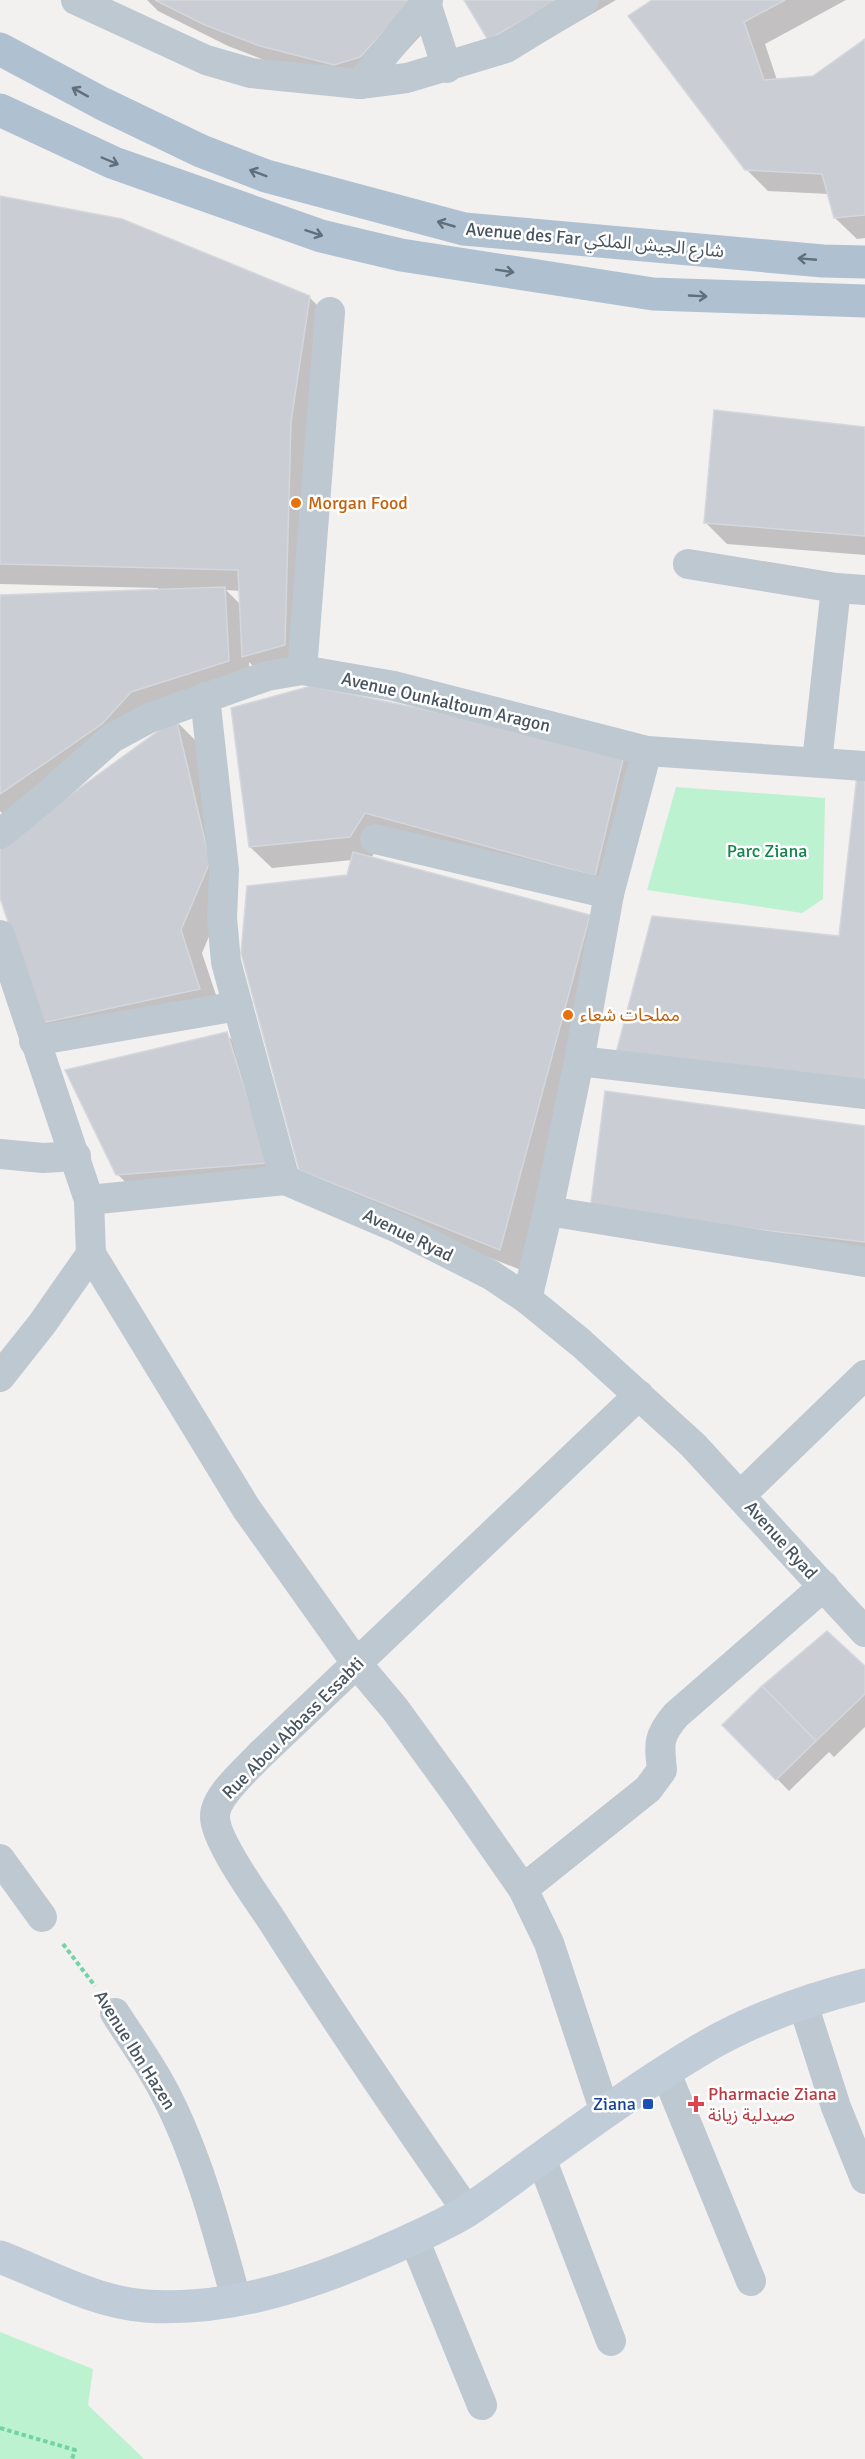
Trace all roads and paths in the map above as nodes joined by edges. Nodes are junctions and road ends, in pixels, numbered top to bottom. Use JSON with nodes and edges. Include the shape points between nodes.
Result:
{"nodes":[{"id":1,"x":76,"y":0,"type":"edge"},
{"id":2,"x":584,"y":0,"type":"edge"},
{"id":3,"x":427,"y":1,"type":"edge"},
{"id":4,"x":0,"y":50,"type":"edge"},
{"id":5,"x":447,"y":68,"type":"junction"},
{"id":6,"x":360,"y":84,"type":"junction"},
{"id":7,"x":0,"y":110,"type":"edge"},
{"id":8,"x":865,"y":262,"type":"edge"},
{"id":9,"x":865,"y":301,"type":"edge"},
{"id":10,"x":330,"y":312,"type":"dead end"},
{"id":11,"x":688,"y":564,"type":"dead end"},
{"id":12,"x":851,"y":589,"type":"edge"},
{"id":13,"x":302,"y":670,"type":"junction"},
{"id":14,"x":206,"y":697,"type":"junction"},
{"id":15,"x":646,"y":751,"type":"junction"},
{"id":16,"x":817,"y":762,"type":"junction"},
{"id":17,"x":865,"y":766,"type":"edge"},
{"id":18,"x":0,"y":834,"type":"edge"},
{"id":19,"x":375,"y":839,"type":"dead end"},
{"id":20,"x":609,"y":894,"type":"junction"},
{"id":21,"x":0,"y":935,"type":"edge"},
{"id":22,"x":238,"y":1006,"type":"junction"},
{"id":23,"x":34,"y":1041,"type":"junction"},
{"id":24,"x":579,"y":1061,"type":"junction"},
{"id":25,"x":865,"y":1094,"type":"edge"},
{"id":26,"x":0,"y":1154,"type":"edge"},
{"id":27,"x":75,"y":1156,"type":"junction"},
{"id":28,"x":285,"y":1180,"type":"junction"},
{"id":29,"x":89,"y":1200,"type":"junction"},
{"id":30,"x":548,"y":1210,"type":"junction"},
{"id":31,"x":91,"y":1254,"type":"junction"},
{"id":32,"x":865,"y":1262,"type":"edge"},
{"id":33,"x":527,"y":1299,"type":"junction"},
{"id":34,"x":865,"y":1375,"type":"edge"},
{"id":35,"x":0,"y":1377,"type":"edge"},
{"id":36,"x":639,"y":1395,"type":"junction"},
{"id":37,"x":741,"y":1495,"type":"junction"},
{"id":38,"x":824,"y":1586,"type":"junction"},
{"id":39,"x":865,"y":1632,"type":"edge"},
{"id":40,"x":357,"y":1664,"type":"junction"},
{"id":41,"x":0,"y":1859,"type":"edge"},
{"id":42,"x":523,"y":1889,"type":"junction"},
{"id":43,"x":42,"y":1917,"type":"joint"},
{"id":44,"x":865,"y":1984,"type":"edge"},
{"id":45,"x":803,"y":2004,"type":"junction"},
{"id":46,"x":115,"y":2013,"type":"joint"},
{"id":47,"x":666,"y":2073,"type":"junction"},
{"id":48,"x":605,"y":2112,"type":"junction"},
{"id":49,"x":541,"y":2158,"type":"junction"},
{"id":50,"x":865,"y":2179,"type":"edge"},
{"id":51,"x":467,"y":2211,"type":"junction"},
{"id":52,"x":414,"y":2239,"type":"junction"},
{"id":53,"x":0,"y":2256,"type":"edge"},
{"id":54,"x":751,"y":2281,"type":"dead end"},
{"id":55,"x":236,"y":2299,"type":"junction"},
{"id":56,"x":610,"y":2341,"type":"dead end"},
{"id":57,"x":482,"y":2405,"type":"dead end"},
{"id":58,"x":0,"y":2428,"type":"edge"},
{"id":59,"x":72,"y":2459,"type":"edge"}],
"edges":[{"from":1,"to":6,"type":"street","via":[[206,60],[251,73]]},
{"from":2,"to":5,"type":"street","via":[[506,48]]},
{"from":3,"to":5,"type":"street"},
{"from":3,"to":6,"type":"street"},
{"from":8,"to":4,"type":"main road","name":"Avenue des Far شارع الجيش الملكي","one_way":true,"via":[[464,230],[266,176],[201,151]]},
{"from":5,"to":6,"type":"street"},
{"from":7,"to":9,"type":"main road","name":"Avenue des Far شارع الجيش الملكي","one_way":true,"via":[[114,163],[321,236],[401,255],[653,294]]},
{"from":10,"to":13,"type":"street"},
{"from":11,"to":12,"type":"street"},
{"from":12,"to":16,"type":"street"},
{"from":13,"to":14,"type":"street","name":"Avenue Ounkaltoum Aragon","via":[[267,676]]},
{"from":13,"to":15,"type":"street","name":"Avenue Ounkaltoum Aragon","via":[[394,686]]},
{"from":14,"to":18,"type":"street","name":"Avenue Ounkaltoum Aragon","via":[[149,718],[112,738]]},
{"from":14,"to":22,"type":"street","via":[[224,870],[223,935]]},
{"from":15,"to":16,"type":"street","name":"Avenue Ounkaltoum Aragon"},
{"from":15,"to":20,"type":"street"},
{"from":16,"to":17,"type":"street","name":"Avenue Ounkaltoum Aragon"},
{"from":19,"to":20,"type":"street"},
{"from":20,"to":24,"type":"street"},
{"from":21,"to":23,"type":"street"},
{"from":22,"to":23,"type":"street"},
{"from":22,"to":28,"type":"street"},
{"from":23,"to":27,"type":"street"},
{"from":24,"to":25,"type":"street"},
{"from":24,"to":30,"type":"street"},
{"from":26,"to":27,"type":"street"},
{"from":27,"to":29,"type":"street"},
{"from":28,"to":29,"type":"street","name":"Avenue Ryad"},
{"from":28,"to":33,"type":"street","name":"Avenue Ryad","via":[[400,1229],[491,1275]]},
{"from":29,"to":31,"type":"street"},
{"from":30,"to":32,"type":"street"},
{"from":30,"to":33,"type":"street"},
{"from":31,"to":35,"type":"street"},
{"from":31,"to":40,"type":"street","via":[[246,1508]]},
{"from":33,"to":36,"type":"street","name":"Avenue Ryad"},
{"from":34,"to":37,"type":"street"},
{"from":36,"to":37,"type":"street","name":"Avenue Ryad"},
{"from":36,"to":40,"type":"street","name":"Rue Abou Abbass Essabti"},
{"from":37,"to":38,"type":"street","name":"Avenue Ryad"},
{"from":38,"to":39,"type":"street","name":"Avenue Ryad"},
{"from":38,"to":42,"type":"street","via":[[676,1715],[663,1731],[662,1770],[648,1788]]},
{"from":40,"to":42,"type":"street","via":[[395,1709]]},
{"from":40,"to":51,"type":"street","name":"Rue Abou Abbass Essabti","via":[[229,1788],[216,1806],[214,1817],[220,1836],[281,1935]]},
{"from":41,"to":43,"type":"street"},
{"from":42,"to":48,"type":"street","via":[[549,1943]]},
{"from":43,"to":46,"type":"path","name":"Avenue Ibn Hazen"},
{"from":44,"to":45,"type":"street"},
{"from":45,"to":47,"type":"street","via":[[728,2035]]},
{"from":45,"to":50,"type":"street","via":[[836,2107]]},
{"from":46,"to":55,"type":"street","name":"Avenue Ibn Hazen","via":[[177,2117],[206,2196]]},
{"from":47,"to":48,"type":"street"},
{"from":47,"to":54,"type":"street"},
{"from":48,"to":49,"type":"street"},
{"from":49,"to":51,"type":"street"},
{"from":49,"to":56,"type":"street"},
{"from":51,"to":52,"type":"street"},
{"from":52,"to":55,"type":"street","via":[[287,2289]]},
{"from":52,"to":57,"type":"street"},
{"from":53,"to":55,"type":"street","via":[[89,2294],[144,2306],[188,2306]]},
{"from":58,"to":59,"type":"path","via":[[75,2450]]}]}
